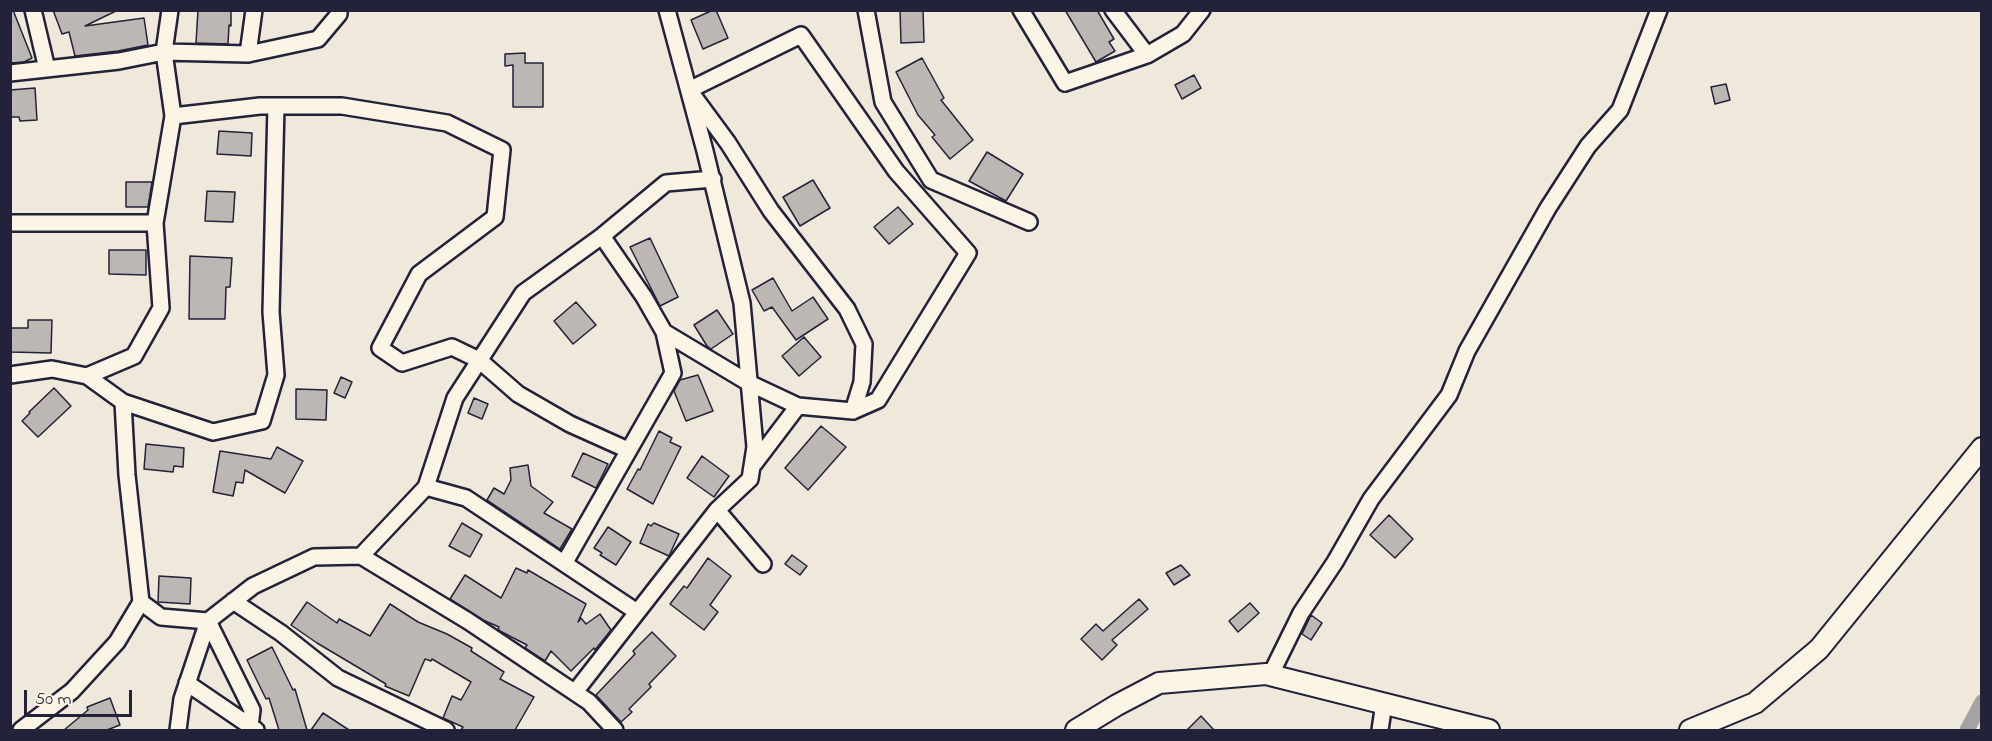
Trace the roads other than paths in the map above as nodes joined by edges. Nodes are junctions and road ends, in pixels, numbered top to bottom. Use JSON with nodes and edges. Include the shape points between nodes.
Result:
{"nodes":[{"id":1,"x":33,"y":10,"type":"edge"},
{"id":2,"x":170,"y":10,"type":"edge"},
{"id":3,"x":254,"y":10,"type":"edge"},
{"id":4,"x":339,"y":10,"type":"edge"},
{"id":5,"x":667,"y":10,"type":"edge"},
{"id":6,"x":866,"y":10,"type":"edge"},
{"id":7,"x":1021,"y":10,"type":"edge"},
{"id":8,"x":1113,"y":10,"type":"edge"},
{"id":9,"x":1202,"y":10,"type":"edge"},
{"id":10,"x":1659,"y":10,"type":"edge"},
{"id":11,"x":164,"y":52,"type":"junction"},
{"id":12,"x":248,"y":54,"type":"junction"},
{"id":13,"x":1147,"y":55,"type":"junction"},
{"id":14,"x":46,"y":69,"type":"junction"},
{"id":15,"x":10,"y":74,"type":"edge"},
{"id":16,"x":689,"y":90,"type":"junction"},
{"id":17,"x":276,"y":106,"type":"junction"},
{"id":18,"x":173,"y":116,"type":"junction"},
{"id":19,"x":713,"y":180,"type":"junction"},
{"id":20,"x":1029,"y":222,"type":"dead end"},
{"id":21,"x":10,"y":223,"type":"edge"},
{"id":22,"x":155,"y":223,"type":"junction"},
{"id":23,"x":602,"y":236,"type":"junction"},
{"id":24,"x":664,"y":332,"type":"junction"},
{"id":25,"x":479,"y":360,"type":"junction"},
{"id":26,"x":10,"y":375,"type":"edge"},
{"id":27,"x":87,"y":376,"type":"junction"},
{"id":28,"x":749,"y":383,"type":"junction"},
{"id":29,"x":123,"y":402,"type":"junction"},
{"id":30,"x":798,"y":406,"type":"junction"},
{"id":31,"x":853,"y":411,"type":"junction"},
{"id":32,"x":1982,"y":448,"type":"edge"},
{"id":33,"x":628,"y":450,"type":"junction"},
{"id":34,"x":752,"y":466,"type":"junction"},
{"id":35,"x":426,"y":487,"type":"junction"},
{"id":36,"x":717,"y":510,"type":"junction"},
{"id":37,"x":361,"y":556,"type":"junction"},
{"id":38,"x":565,"y":562,"type":"junction"},
{"id":39,"x":763,"y":564,"type":"dead end"},
{"id":40,"x":233,"y":601,"type":"junction"},
{"id":41,"x":141,"y":602,"type":"junction"},
{"id":42,"x":637,"y":612,"type":"junction"},
{"id":43,"x":208,"y":621,"type":"junction"},
{"id":44,"x":1270,"y":675,"type":"junction"},
{"id":45,"x":187,"y":683,"type":"junction"},
{"id":46,"x":575,"y":692,"type":"junction"},
{"id":47,"x":1384,"y":703,"type":"junction"},
{"id":48,"x":253,"y":728,"type":"edge"},
{"id":49,"x":21,"y":730,"type":"edge"},
{"id":50,"x":178,"y":730,"type":"edge"},
{"id":51,"x":446,"y":730,"type":"edge"},
{"id":52,"x":615,"y":730,"type":"edge"},
{"id":53,"x":1076,"y":730,"type":"edge"},
{"id":54,"x":1380,"y":730,"type":"edge"},
{"id":55,"x":1489,"y":730,"type":"edge"},
{"id":56,"x":1690,"y":730,"type":"edge"}],
"edges":[{"from":1,"to":14,"type":"street"},
{"from":2,"to":11,"type":"street"},
{"from":3,"to":12,"type":"street"},
{"from":4,"to":12,"type":"street","via":[[318,39]]},
{"from":5,"to":16,"type":"street"},
{"from":6,"to":20,"type":"street","via":[[883,102],[931,180]]},
{"from":7,"to":13,"type":"street","via":[[1065,83]]},
{"from":8,"to":13,"type":"street"},
{"from":9,"to":13,"type":"street","via":[[1183,34]]},
{"from":10,"to":44,"type":"street","via":[[1620,110],[1588,146],[1548,208],[1467,351],[1449,395],[1371,500],[1300,613]]},
{"from":11,"to":12,"type":"street"},
{"from":11,"to":14,"type":"street"},
{"from":11,"to":18,"type":"street"},
{"from":14,"to":15,"type":"street"},
{"from":16,"to":19,"type":"street"},
{"from":16,"to":31,"type":"street","via":[[771,211],[847,309],[864,344],[861,382]]},
{"from":16,"to":31,"type":"street","via":[[801,35],[896,171],[968,253],[878,400]]},
{"from":17,"to":18,"type":"street"},
{"from":17,"to":25,"type":"street","via":[[342,106],[447,123],[502,150],[495,217],[419,274],[380,348],[402,363],[452,348]]},
{"from":17,"to":29,"type":"street","via":[[271,312],[276,375],[262,421],[213,432]]},
{"from":18,"to":22,"type":"street"},
{"from":19,"to":23,"type":"street","via":[[666,183]]},
{"from":19,"to":28,"type":"street","via":[[742,303]]},
{"from":21,"to":22,"type":"street"},
{"from":22,"to":27,"type":"street","via":[[161,308],[134,356]]},
{"from":23,"to":24,"type":"street"},
{"from":23,"to":25,"type":"street","via":[[523,293]]},
{"from":24,"to":28,"type":"street"},
{"from":24,"to":33,"type":"street","via":[[672,374]]},
{"from":25,"to":33,"type":"street","via":[[518,394],[570,424]]},
{"from":25,"to":35,"type":"street","via":[[455,398]]},
{"from":26,"to":27,"type":"street","via":[[52,369]]},
{"from":27,"to":29,"type":"street"},
{"from":28,"to":30,"type":"street"},
{"from":28,"to":34,"type":"street","via":[[755,447]]},
{"from":29,"to":41,"type":"street"},
{"from":30,"to":31,"type":"street"},
{"from":30,"to":34,"type":"street"},
{"from":32,"to":56,"type":"main road","via":[[1819,649],[1755,704]]},
{"from":33,"to":38,"type":"street"},
{"from":34,"to":36,"type":"street","via":[[750,479]]},
{"from":35,"to":37,"type":"street"},
{"from":35,"to":38,"type":"street","via":[[466,498]]},
{"from":36,"to":39,"type":"street"},
{"from":36,"to":42,"type":"street"},
{"from":37,"to":40,"type":"street","via":[[314,557],[253,586]]},
{"from":37,"to":46,"type":"street"},
{"from":38,"to":42,"type":"street"},
{"from":40,"to":43,"type":"street"},
{"from":40,"to":51,"type":"street","via":[[338,678]]},
{"from":41,"to":43,"type":"street","via":[[161,617]]},
{"from":41,"to":49,"type":"street","via":[[117,642],[72,691]]},
{"from":42,"to":46,"type":"street"},
{"from":43,"to":45,"type":"street"},
{"from":43,"to":48,"type":"street","via":[[252,710]]},
{"from":44,"to":47,"type":"main road"},
{"from":44,"to":53,"type":"main road","via":[[1159,683]]},
{"from":45,"to":48,"type":"street"},
{"from":45,"to":50,"type":"street"},
{"from":46,"to":52,"type":"street"},
{"from":47,"to":54,"type":"street"},
{"from":47,"to":55,"type":"main road"}]}
